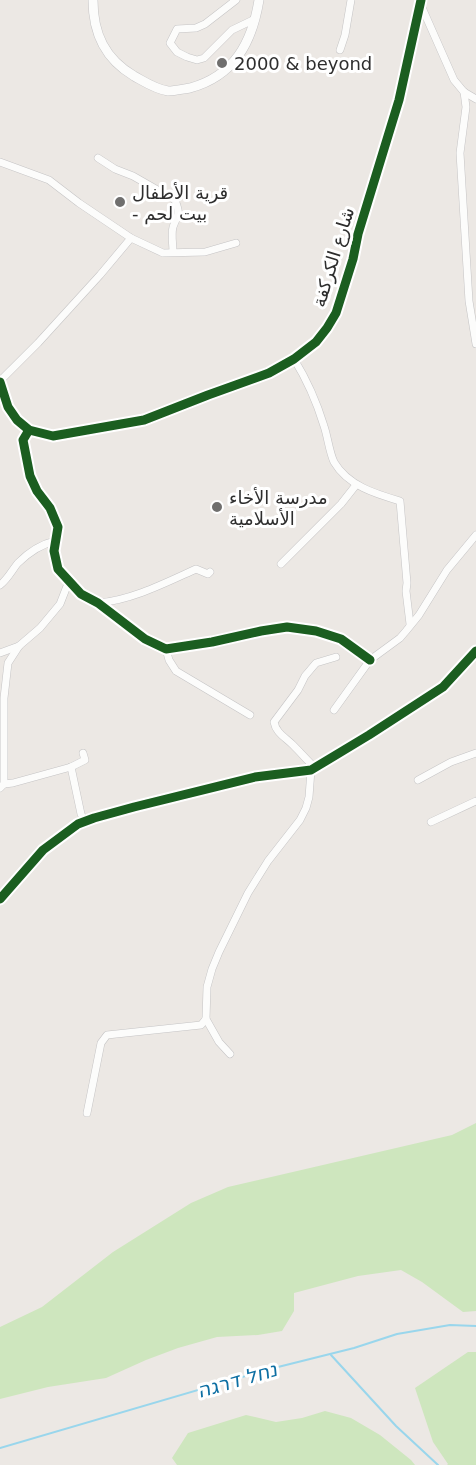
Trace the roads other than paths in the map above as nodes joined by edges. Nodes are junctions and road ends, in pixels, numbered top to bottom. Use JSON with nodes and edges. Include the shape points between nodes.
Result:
{"nodes":[{"id":1,"x":93,"y":0,"type":"edge"},
{"id":2,"x":236,"y":0,"type":"edge"},
{"id":3,"x":259,"y":0,"type":"edge"},
{"id":4,"x":351,"y":0,"type":"edge"},
{"id":5,"x":421,"y":2,"type":"edge"},
{"id":6,"x":255,"y":19,"type":"junction"},
{"id":7,"x":340,"y":50,"type":"dead end"},
{"id":8,"x":464,"y":92,"type":"junction"},
{"id":9,"x":476,"y":99,"type":"edge"},
{"id":10,"x":98,"y":158,"type":"dead end"},
{"id":11,"x":0,"y":162,"type":"edge"},
{"id":12,"x":131,"y":238,"type":"junction"},
{"id":13,"x":236,"y":243,"type":"dead end"},
{"id":14,"x":173,"y":252,"type":"junction"},
{"id":15,"x":476,"y":344,"type":"edge"},
{"id":16,"x":294,"y":359,"type":"junction"},
{"id":17,"x":0,"y":382,"type":"edge"},
{"id":18,"x":4,"y":408,"type":"edge"},
{"id":19,"x":29,"y":430,"type":"junction"},
{"id":20,"x":356,"y":485,"type":"junction"},
{"id":21,"x":476,"y":535,"type":"edge"},
{"id":22,"x":56,"y":541,"type":"junction"},
{"id":23,"x":281,"y":564,"type":"dead end"},
{"id":24,"x":210,"y":572,"type":"dead end"},
{"id":25,"x":69,"y":581,"type":"junction"},
{"id":26,"x":0,"y":585,"type":"edge"},
{"id":27,"x":98,"y":603,"type":"junction"},
{"id":28,"x":410,"y":624,"type":"junction"},
{"id":29,"x":20,"y":646,"type":"junction"},
{"id":30,"x":166,"y":648,"type":"junction"},
{"id":31,"x":476,"y":651,"type":"edge"},
{"id":32,"x":0,"y":653,"type":"edge"},
{"id":33,"x":336,"y":657,"type":"dead end"},
{"id":34,"x":370,"y":660,"type":"junction"},
{"id":35,"x":4,"y":664,"type":"edge"},
{"id":36,"x":334,"y":710,"type":"dead end"},
{"id":37,"x":250,"y":715,"type":"dead end"},
{"id":38,"x":83,"y":753,"type":"dead end"},
{"id":39,"x":476,"y":753,"type":"edge"},
{"id":40,"x":70,"y":767,"type":"junction"},
{"id":41,"x":313,"y":769,"type":"junction"},
{"id":42,"x":418,"y":780,"type":"dead end"},
{"id":43,"x":2,"y":786,"type":"edge"},
{"id":44,"x":476,"y":801,"type":"edge"},
{"id":45,"x":85,"y":822,"type":"junction"},
{"id":46,"x":431,"y":822,"type":"dead end"},
{"id":47,"x":0,"y":899,"type":"edge"},
{"id":48,"x":207,"y":1019,"type":"junction"},
{"id":49,"x":230,"y":1054,"type":"dead end"},
{"id":50,"x":87,"y":1113,"type":"dead end"}],
"edges":[{"from":1,"to":6,"type":"street","via":[[101,42],[113,60],[145,82],[168,91],[200,85],[229,68],[246,45]]},
{"from":2,"to":6,"type":"street","via":[[196,28],[177,29],[170,43],[177,52],[197,60],[204,58],[232,30]]},
{"from":3,"to":6,"type":"street"},
{"from":4,"to":7,"type":"street"},
{"from":5,"to":8,"type":"street","via":[[454,80]]},
{"from":5,"to":16,"type":"street","name":"شارع الكركفة","via":[[399,100],[336,313],[316,342]]},
{"from":8,"to":9,"type":"street"},
{"from":8,"to":15,"type":"street","via":[[460,153],[469,301]]},
{"from":10,"to":14,"type":"street","via":[[175,200],[179,210],[173,229]]},
{"from":11,"to":12,"type":"street","via":[[49,180]]},
{"from":12,"to":14,"type":"street","via":[[163,253]]},
{"from":12,"to":17,"type":"street"},
{"from":13,"to":14,"type":"street","via":[[205,252]]},
{"from":16,"to":19,"type":"street","name":"شارع الكركفة","via":[[269,373],[144,420],[53,436]]},
{"from":16,"to":20,"type":"street","via":[[307,381],[334,461]]},
{"from":17,"to":18,"type":"street"},
{"from":18,"to":19,"type":"street"},
{"from":19,"to":22,"type":"street","via":[[23,440],[30,476],[58,527]]},
{"from":20,"to":23,"type":"street"},
{"from":20,"to":28,"type":"street","via":[[400,501]]},
{"from":21,"to":28,"type":"street"},
{"from":22,"to":25,"type":"street","via":[[58,569]]},
{"from":22,"to":26,"type":"street","via":[[45,543],[18,563]]},
{"from":24,"to":27,"type":"street","via":[[196,568],[113,602]]},
{"from":25,"to":27,"type":"street","via":[[81,594]]},
{"from":25,"to":29,"type":"street","via":[[60,604]]},
{"from":27,"to":30,"type":"street","via":[[145,639]]},
{"from":28,"to":34,"type":"street","via":[[400,638]]},
{"from":29,"to":32,"type":"street"},
{"from":29,"to":35,"type":"street"},
{"from":30,"to":34,"type":"street","via":[[287,627],[341,639]]},
{"from":30,"to":37,"type":"street","via":[[176,671]]},
{"from":31,"to":41,"type":"street","via":[[443,687]]},
{"from":33,"to":41,"type":"street","via":[[316,663],[274,722]]},
{"from":34,"to":36,"type":"street"},
{"from":35,"to":43,"type":"street"},
{"from":38,"to":40,"type":"street","via":[[85,760]]},
{"from":39,"to":42,"type":"street"},
{"from":40,"to":43,"type":"street"},
{"from":40,"to":45,"type":"street"},
{"from":41,"to":45,"type":"street","via":[[255,777]]},
{"from":41,"to":48,"type":"street","via":[[300,820],[248,893],[219,952],[207,987]]},
{"from":44,"to":46,"type":"street"},
{"from":45,"to":47,"type":"street","via":[[43,850]]},
{"from":48,"to":49,"type":"street"},
{"from":48,"to":50,"type":"street","via":[[201,1025],[107,1035],[100,1042]]}]}
